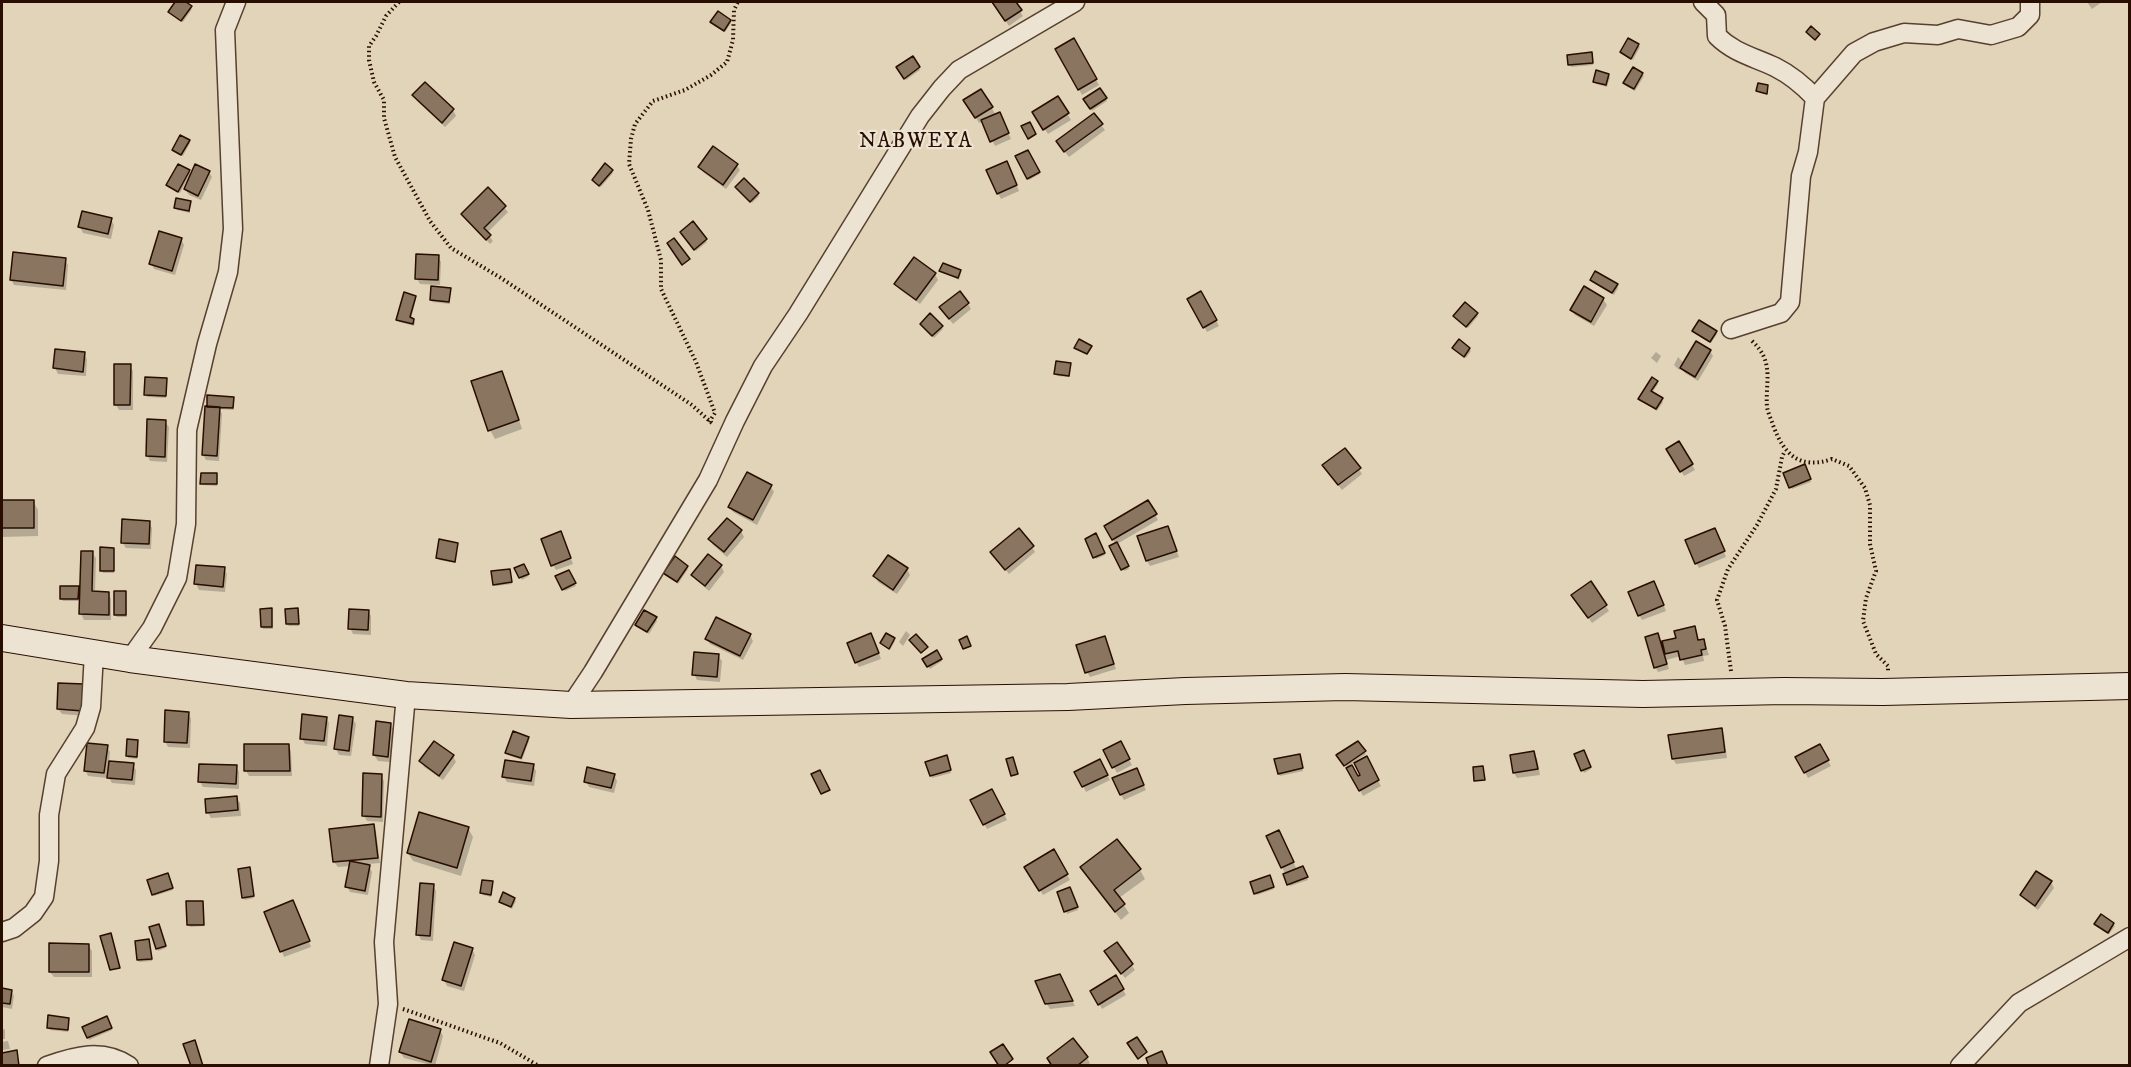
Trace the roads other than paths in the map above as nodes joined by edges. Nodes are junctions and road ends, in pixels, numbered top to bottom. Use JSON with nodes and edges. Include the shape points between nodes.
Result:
{"nodes":[{"id":1,"x":236,"y":2,"type":"edge"},
{"id":2,"x":1075,"y":2,"type":"edge"},
{"id":3,"x":1703,"y":2,"type":"edge"},
{"id":4,"x":2030,"y":2,"type":"edge"},
{"id":5,"x":1057,"y":8,"type":"edge"},
{"id":6,"x":1815,"y":98,"type":"junction"},
{"id":7,"x":1731,"y":328,"type":"road end"},
{"id":8,"x":2,"y":638,"type":"edge"},
{"id":9,"x":94,"y":653,"type":"junction"},
{"id":10,"x":130,"y":659,"type":"junction"},
{"id":11,"x":2130,"y":686,"type":"edge"},
{"id":12,"x":406,"y":695,"type":"junction"},
{"id":13,"x":571,"y":705,"type":"junction"},
{"id":14,"x":2,"y":932,"type":"edge"},
{"id":15,"x":2130,"y":937,"type":"edge"},
{"id":16,"x":47,"y":1065,"type":"edge"},
{"id":17,"x":129,"y":1065,"type":"edge"},
{"id":18,"x":379,"y":1065,"type":"edge"},
{"id":19,"x":1960,"y":1065,"type":"edge"}],
"edges":[{"from":1,"to":10,"type":"street","via":[[225,30],[233,229],[228,272],[187,430],[186,524],[177,578],[152,628]]},
{"from":2,"to":5,"type":"street"},
{"from":3,"to":6,"type":"street","via":[[1716,15],[1718,36],[1727,46],[1774,67],[1802,84]]},
{"from":4,"to":6,"type":"street","via":[[2030,15],[2006,32],[1991,35],[1958,29],[1938,35],[1904,33],[1874,42],[1854,53]]},
{"from":5,"to":13,"type":"street","via":[[959,70],[920,116],[763,366],[708,480]]},
{"from":6,"to":7,"type":"street","via":[[1801,177],[1790,302],[1781,313]]},
{"from":8,"to":9,"type":"street"},
{"from":9,"to":10,"type":"street"},
{"from":9,"to":14,"type":"street","via":[[91,707],[85,728],[56,774],[44,897],[33,914]]},
{"from":10,"to":12,"type":"street"},
{"from":11,"to":13,"type":"street","via":[[1598,694],[1345,687],[1068,697]]},
{"from":12,"to":13,"type":"street"},
{"from":12,"to":18,"type":"street","via":[[384,942],[388,981],[386,1032]]},
{"from":15,"to":19,"type":"street","via":[[2019,1003]]},
{"from":16,"to":17,"type":"street","via":[[100,1054]]}]}
